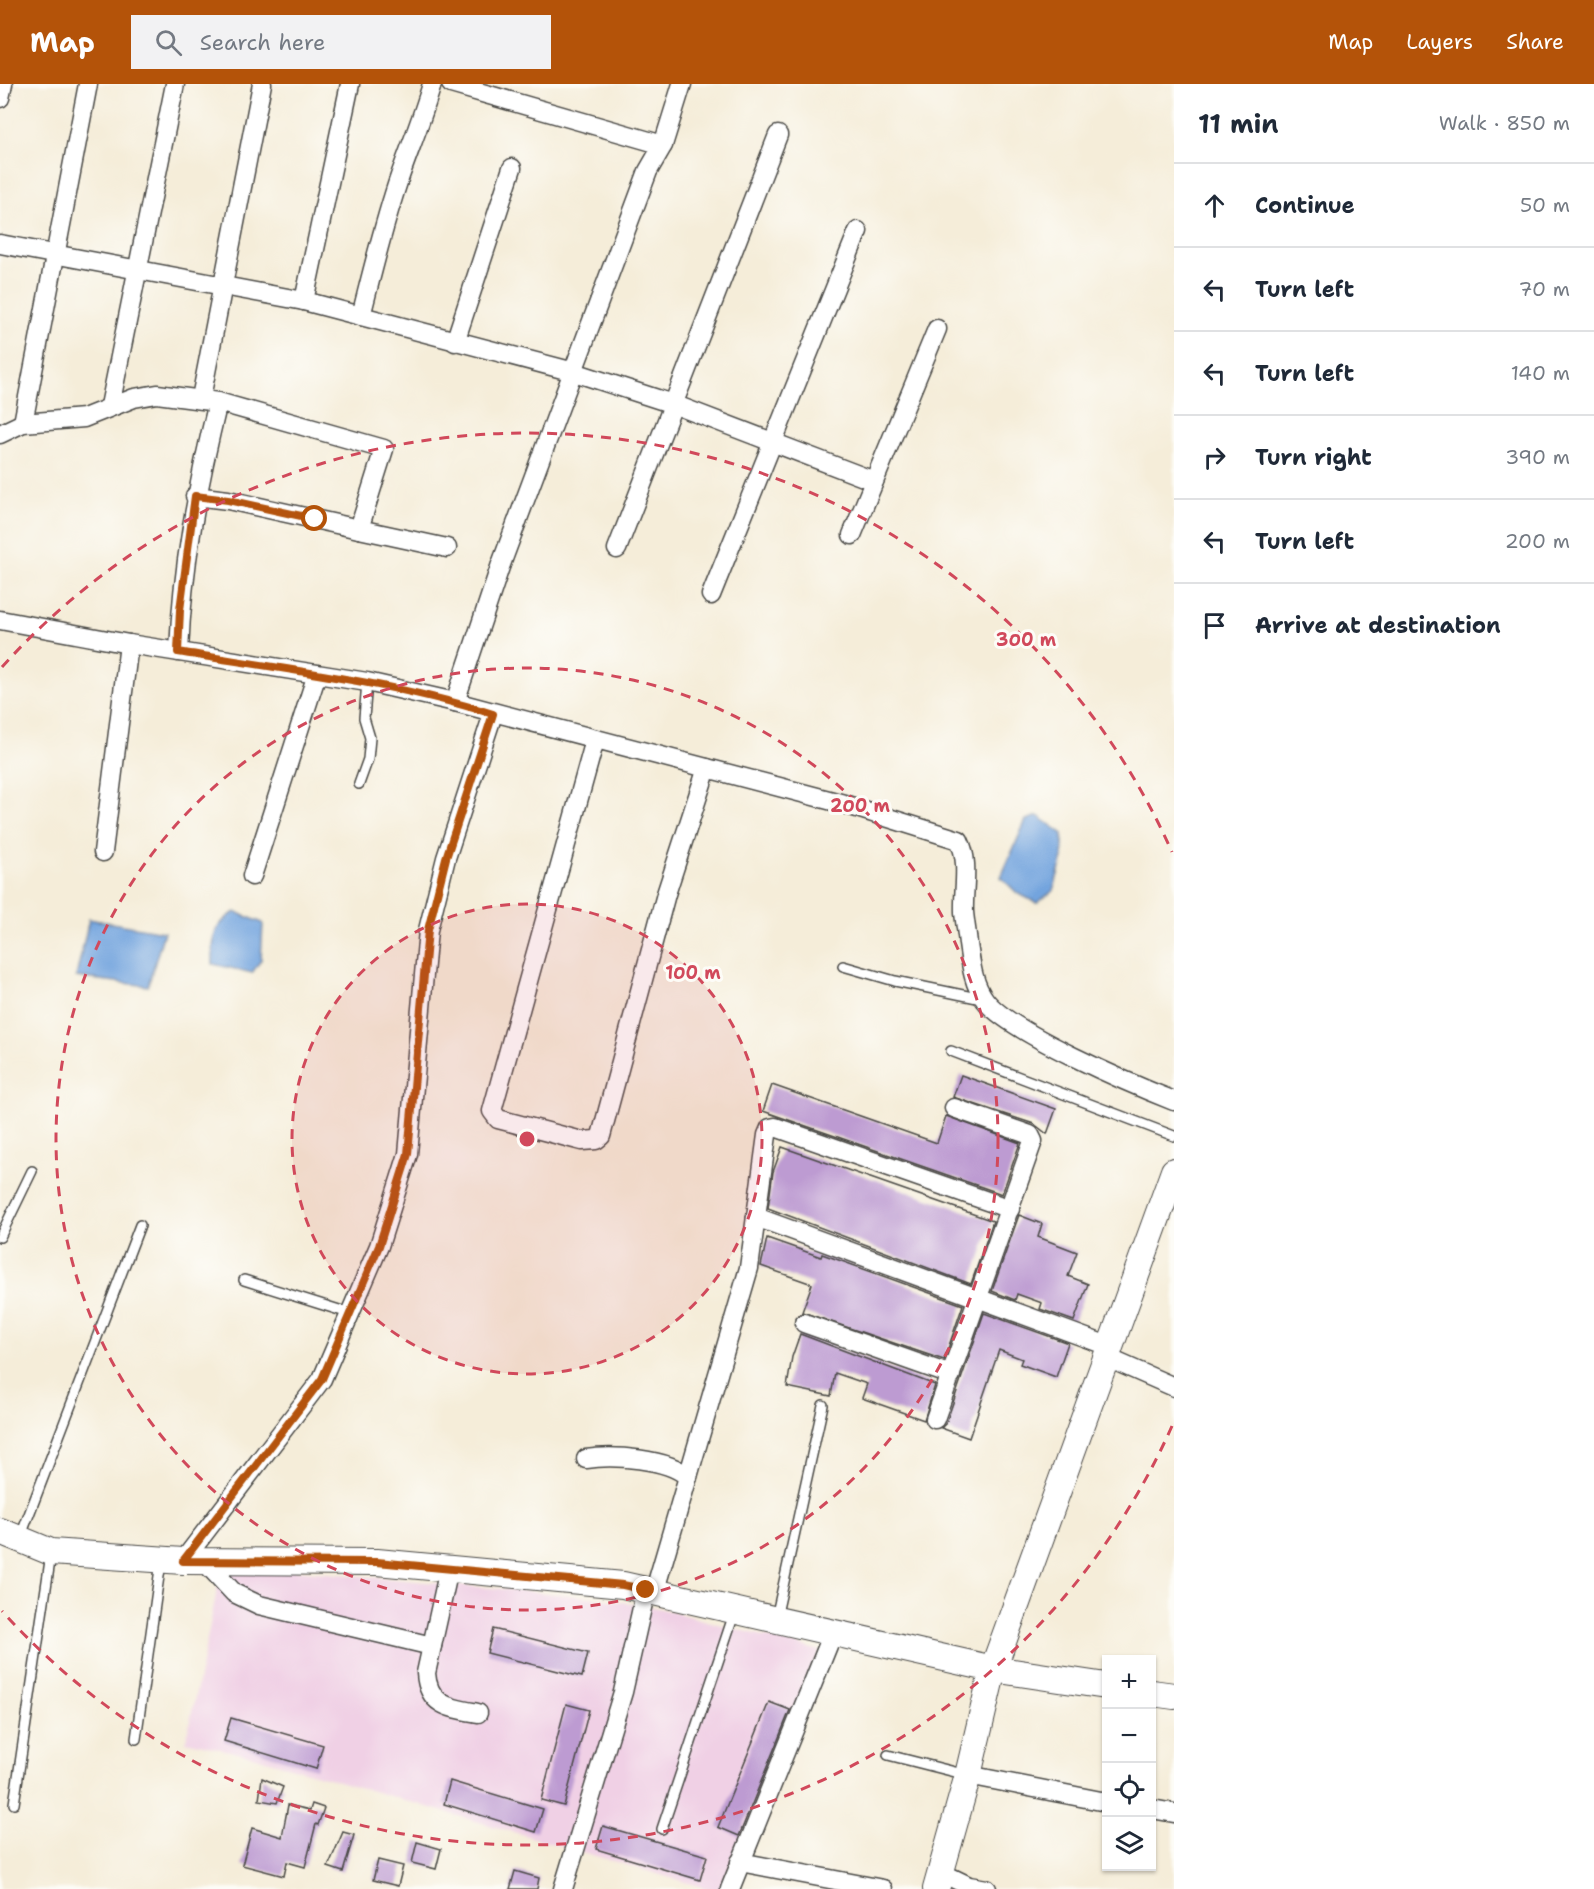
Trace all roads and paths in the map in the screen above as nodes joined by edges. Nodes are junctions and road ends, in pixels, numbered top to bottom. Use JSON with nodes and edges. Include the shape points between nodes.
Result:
{"nodes":[{"id":1,"x":3,"y":84,"type":"edge"},
{"id":2,"x":88,"y":84,"type":"edge"},
{"id":3,"x":175,"y":84,"type":"edge"},
{"id":4,"x":262,"y":84,"type":"edge"},
{"id":5,"x":350,"y":84,"type":"edge"},
{"id":6,"x":432,"y":84,"type":"edge"},
{"id":7,"x":451,"y":84,"type":"edge"},
{"id":8,"x":682,"y":84,"type":"edge"},
{"id":9,"x":0,"y":98,"type":"edge"},
{"id":10,"x":778,"y":135,"type":"dead end"},
{"id":11,"x":663,"y":145,"type":"junction"},
{"id":12,"x":512,"y":168,"type":"dead end"},
{"id":13,"x":858,"y":231,"type":"dead end"},
{"id":14,"x":0,"y":244,"type":"edge"},
{"id":15,"x":54,"y":255,"type":"junction"},
{"id":16,"x":138,"y":271,"type":"junction"},
{"id":17,"x":222,"y":287,"type":"junction"},
{"id":18,"x":304,"y":301,"type":"junction"},
{"id":19,"x":361,"y":316,"type":"junction"},
{"id":20,"x":937,"y":329,"type":"dead end"},
{"id":21,"x":455,"y":342,"type":"junction"},
{"id":22,"x":574,"y":372,"type":"junction"},
{"id":23,"x":209,"y":400,"type":"junction"},
{"id":24,"x":673,"y":404,"type":"junction"},
{"id":25,"x":111,"y":406,"type":"junction"},
{"id":26,"x":23,"y":423,"type":"junction"},
{"id":27,"x":0,"y":434,"type":"edge"},
{"id":28,"x":773,"y":441,"type":"junction"},
{"id":29,"x":874,"y":481,"type":"junction"},
{"id":30,"x":195,"y":496,"type":"junction"},
{"id":31,"x":359,"y":529,"type":"junction"},
{"id":32,"x":852,"y":535,"type":"dead end"},
{"id":33,"x":447,"y":548,"type":"dead end"},
{"id":34,"x":617,"y":549,"type":"dead end"},
{"id":35,"x":711,"y":595,"type":"dead end"},
{"id":36,"x":0,"y":620,"type":"edge"},
{"id":37,"x":129,"y":644,"type":"junction"},
{"id":38,"x":178,"y":652,"type":"junction"},
{"id":39,"x":317,"y":674,"type":"junction"},
{"id":40,"x":367,"y":682,"type":"junction"},
{"id":41,"x":455,"y":702,"type":"junction"},
{"id":42,"x":493,"y":714,"type":"junction"},
{"id":43,"x":595,"y":740,"type":"junction"},
{"id":44,"x":707,"y":768,"type":"junction"},
{"id":45,"x":359,"y":784,"type":"dead end"},
{"id":46,"x":103,"y":852,"type":"dead end"},
{"id":47,"x":252,"y":876,"type":"dead end"},
{"id":48,"x":843,"y":966,"type":"dead end"},
{"id":49,"x":984,"y":999,"type":"junction"},
{"id":50,"x":951,"y":1051,"type":"dead end"},
{"id":51,"x":1174,"y":1101,"type":"edge"},
{"id":52,"x":954,"y":1108,"type":"dead end"},
{"id":53,"x":1174,"y":1136,"type":"edge"},
{"id":54,"x":32,"y":1171,"type":"dead end"},
{"id":55,"x":1174,"y":1171,"type":"edge"},
{"id":56,"x":1010,"y":1209,"type":"junction"},
{"id":57,"x":756,"y":1217,"type":"junction"},
{"id":58,"x":140,"y":1225,"type":"dead end"},
{"id":59,"x":0,"y":1237,"type":"edge"},
{"id":60,"x":244,"y":1280,"type":"dead end"},
{"id":61,"x":978,"y":1298,"type":"junction"},
{"id":62,"x":352,"y":1314,"type":"junction"},
{"id":63,"x":804,"y":1323,"type":"dead end"},
{"id":64,"x":1110,"y":1352,"type":"junction"},
{"id":65,"x":951,"y":1375,"type":"junction"},
{"id":66,"x":1174,"y":1386,"type":"edge"},
{"id":67,"x":823,"y":1405,"type":"dead end"},
{"id":68,"x":935,"y":1419,"type":"dead end"},
{"id":69,"x":586,"y":1459,"type":"dead end"},
{"id":70,"x":688,"y":1477,"type":"junction"},
{"id":71,"x":9,"y":1535,"type":"edge"},
{"id":72,"x":51,"y":1552,"type":"junction"},
{"id":73,"x":182,"y":1561,"type":"junction"},
{"id":74,"x":449,"y":1569,"type":"junction"},
{"id":75,"x":650,"y":1592,"type":"junction"},
{"id":76,"x":735,"y":1611,"type":"junction"},
{"id":77,"x":775,"y":1620,"type":"junction"},
{"id":78,"x":833,"y":1633,"type":"junction"},
{"id":79,"x":432,"y":1646,"type":"junction"},
{"id":80,"x":993,"y":1669,"type":"junction"},
{"id":81,"x":1102,"y":1685,"type":"edge"},
{"id":82,"x":1156,"y":1693,"type":"edge"},
{"id":83,"x":1174,"y":1696,"type":"edge"},
{"id":84,"x":478,"y":1713,"type":"dead end"},
{"id":85,"x":136,"y":1739,"type":"dead end"},
{"id":86,"x":888,"y":1755,"type":"dead end"},
{"id":87,"x":968,"y":1775,"type":"junction"},
{"id":88,"x":1102,"y":1801,"type":"edge"},
{"id":89,"x":14,"y":1804,"type":"dead end"},
{"id":90,"x":1156,"y":1810,"type":"edge"},
{"id":91,"x":1174,"y":1813,"type":"edge"},
{"id":92,"x":662,"y":1829,"type":"dead end"},
{"id":93,"x":740,"y":1862,"type":"junction"},
{"id":94,"x":938,"y":1880,"type":"edge"},
{"id":95,"x":563,"y":1889,"type":"edge"},
{"id":96,"x":730,"y":1889,"type":"edge"},
{"id":97,"x":883,"y":1889,"type":"edge"},
{"id":98,"x":987,"y":1889,"type":"edge"}],
"edges":[{"from":1,"to":9,"type":"street"},
{"from":2,"to":15,"type":"street"},
{"from":3,"to":16,"type":"street"},
{"from":4,"to":17,"type":"street"},
{"from":5,"to":18,"type":"street"},
{"from":6,"to":19,"type":"street","via":[[381,235]]},
{"from":7,"to":11,"type":"street"},
{"from":8,"to":11,"type":"street"},
{"from":10,"to":24,"type":"street"},
{"from":11,"to":22,"type":"street","via":[[648,171]]},
{"from":12,"to":21,"type":"street"},
{"from":13,"to":28,"type":"street"},
{"from":14,"to":15,"type":"street"},
{"from":15,"to":16,"type":"street"},
{"from":15,"to":26,"type":"street"},
{"from":16,"to":17,"type":"street"},
{"from":16,"to":25,"type":"street"},
{"from":17,"to":18,"type":"street"},
{"from":17,"to":23,"type":"street"},
{"from":18,"to":19,"type":"street"},
{"from":19,"to":21,"type":"street"},
{"from":20,"to":29,"type":"street"},
{"from":21,"to":22,"type":"street"},
{"from":22,"to":24,"type":"street"},
{"from":22,"to":41,"type":"street","via":[[500,567]]},
{"from":23,"to":25,"type":"street","via":[[157,394]]},
{"from":23,"to":30,"type":"street"},
{"from":23,"to":31,"type":"street","via":[[384,449]]},
{"from":24,"to":28,"type":"street"},
{"from":24,"to":34,"type":"street"},
{"from":25,"to":26,"type":"street","via":[[84,418]]},
{"from":26,"to":27,"type":"street"},
{"from":28,"to":29,"type":"street"},
{"from":28,"to":35,"type":"street"},
{"from":29,"to":32,"type":"street"},
{"from":30,"to":31,"type":"street"},
{"from":30,"to":38,"type":"street"},
{"from":31,"to":33,"type":"street"},
{"from":36,"to":37,"type":"street"},
{"from":37,"to":38,"type":"street"},
{"from":37,"to":46,"type":"street"},
{"from":38,"to":39,"type":"street"},
{"from":39,"to":40,"type":"street"},
{"from":39,"to":47,"type":"street"},
{"from":40,"to":41,"type":"street"},
{"from":40,"to":45,"type":"lane","via":[[364,718],[370,738]]},
{"from":41,"to":42,"type":"street"},
{"from":42,"to":43,"type":"street"},
{"from":42,"to":62,"type":"street","via":[[446,858],[428,930],[408,1154],[379,1246]]},
{"from":43,"to":44,"type":"street"},
{"from":43,"to":44,"type":"street","via":[[492,1111],[498,1119],[582,1141],[601,1136],[666,894]]},
{"from":44,"to":49,"type":"street","via":[[844,804],[959,840],[965,853],[964,912],[969,948],[974,979]]},
{"from":48,"to":49,"type":"lane"},
{"from":49,"to":51,"type":"street","via":[[999,1016]]},
{"from":50,"to":53,"type":"lane"},
{"from":52,"to":56,"type":"street","via":[[1033,1138]]},
{"from":54,"to":59,"type":"lane"},
{"from":55,"to":64,"type":"street"},
{"from":56,"to":57,"type":"street","via":[[776,1127],[770,1128],[767,1135]]},
{"from":56,"to":61,"type":"street"},
{"from":57,"to":61,"type":"street"},
{"from":57,"to":70,"type":"street","via":[[749,1268]]},
{"from":58,"to":71,"type":"lane"},
{"from":60,"to":62,"type":"lane"},
{"from":61,"to":64,"type":"street"},
{"from":61,"to":65,"type":"street"},
{"from":62,"to":73,"type":"street","via":[[322,1379]]},
{"from":63,"to":65,"type":"street"},
{"from":64,"to":66,"type":"street"},
{"from":64,"to":80,"type":"street"},
{"from":65,"to":68,"type":"street"},
{"from":67,"to":77,"type":"lane"},
{"from":69,"to":70,"type":"street","via":[[608,1456],[659,1464],[679,1469]]},
{"from":70,"to":75,"type":"street"},
{"from":71,"to":72,"type":"street"},
{"from":72,"to":73,"type":"street"},
{"from":72,"to":89,"type":"lane"},
{"from":73,"to":74,"type":"street","via":[[377,1562]]},
{"from":73,"to":79,"type":"street","via":[[259,1605]]},
{"from":73,"to":85,"type":"lane"},
{"from":74,"to":75,"type":"street","via":[[623,1585]]},
{"from":74,"to":79,"type":"street"},
{"from":75,"to":76,"type":"street"},
{"from":75,"to":95,"type":"street"},
{"from":76,"to":77,"type":"street"},
{"from":76,"to":92,"type":"lane"},
{"from":77,"to":78,"type":"street"},
{"from":78,"to":80,"type":"street"},
{"from":78,"to":93,"type":"street"},
{"from":79,"to":84,"type":"street","via":[[427,1688],[438,1702]]},
{"from":80,"to":81,"type":"street"},
{"from":80,"to":87,"type":"street"},
{"from":82,"to":83,"type":"street"},
{"from":86,"to":87,"type":"lane"},
{"from":87,"to":88,"type":"street"},
{"from":87,"to":94,"type":"street"},
{"from":90,"to":91,"type":"street"},
{"from":93,"to":96,"type":"street"},
{"from":93,"to":97,"type":"street"},
{"from":94,"to":98,"type":"street"}]}
